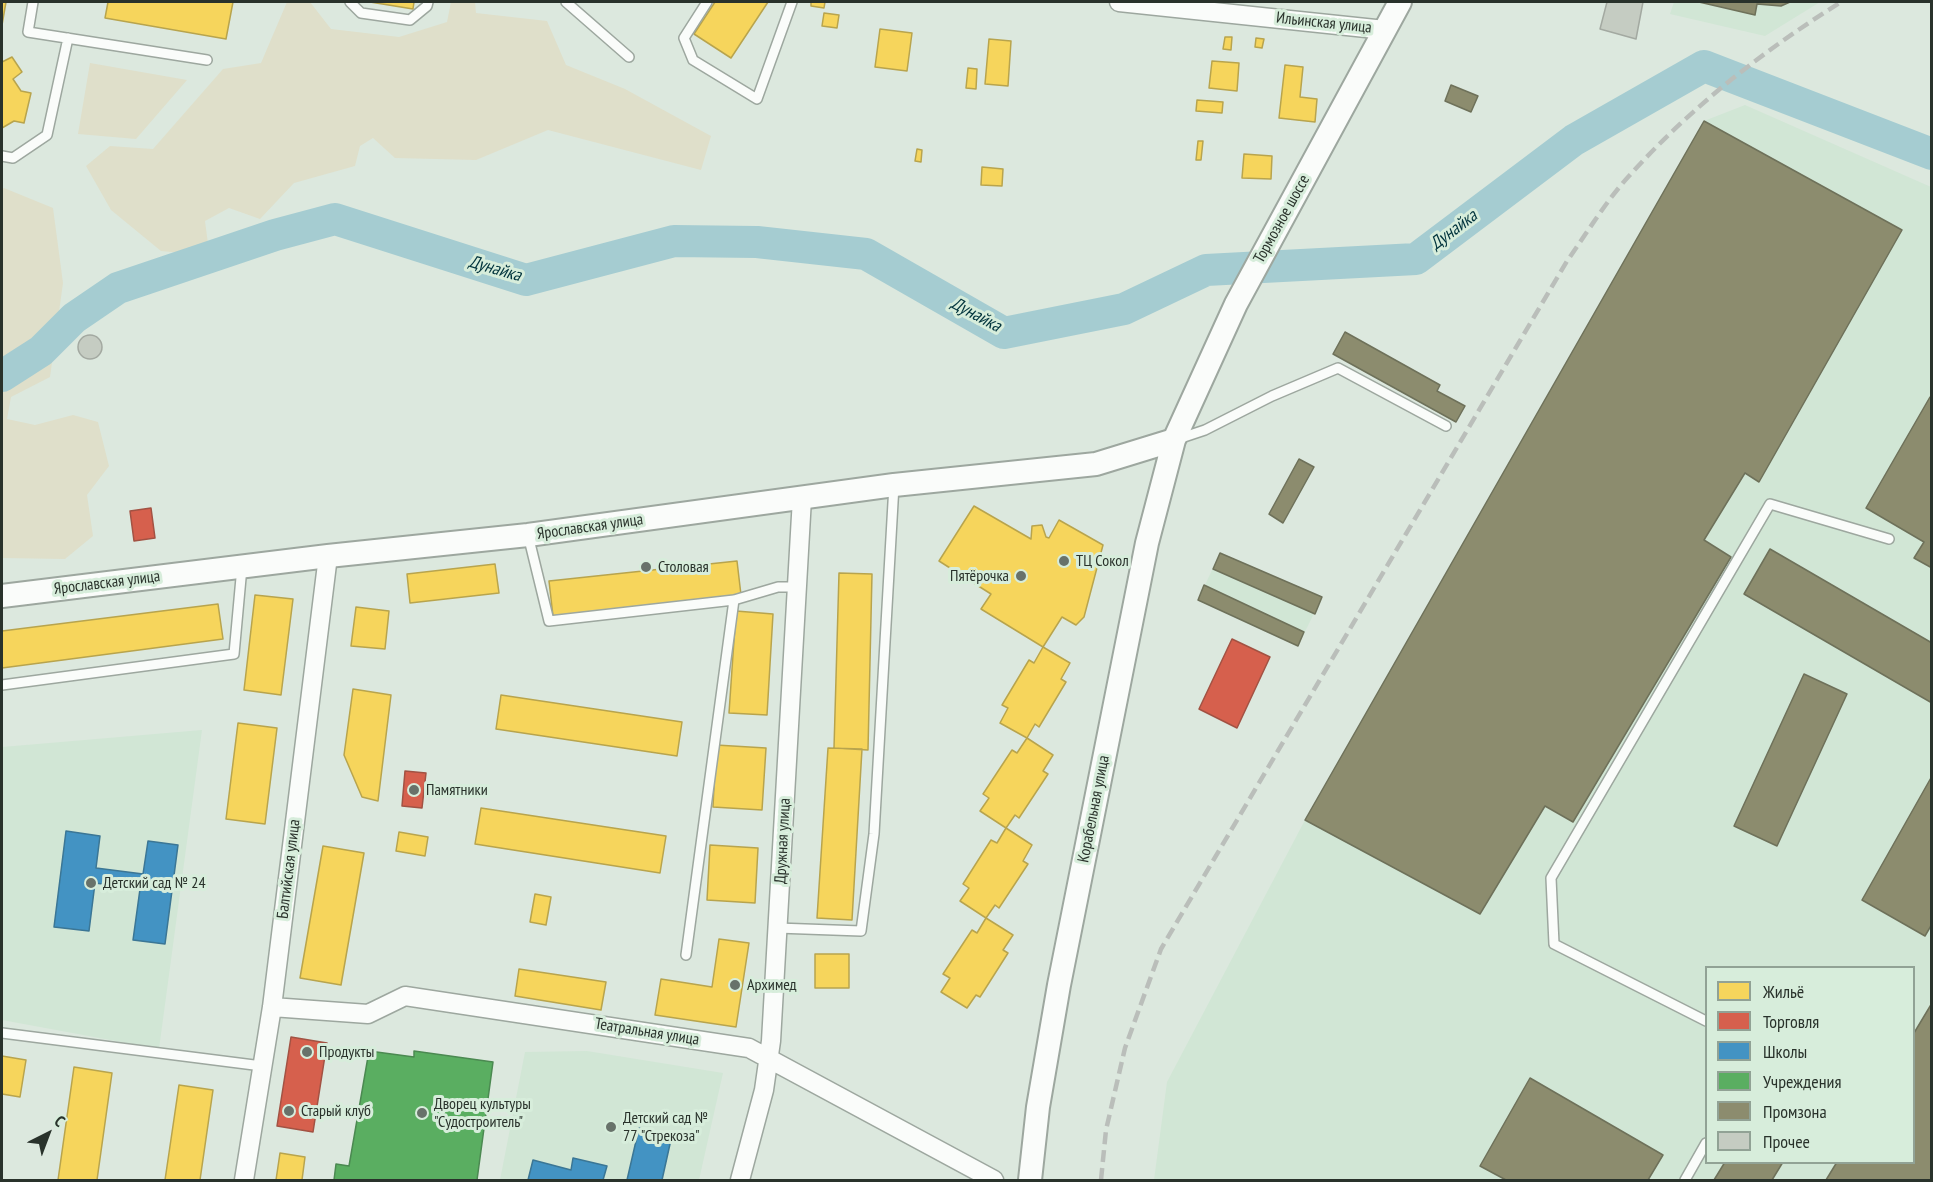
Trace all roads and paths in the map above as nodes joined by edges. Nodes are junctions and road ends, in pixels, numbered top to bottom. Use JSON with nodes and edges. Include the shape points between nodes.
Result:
{"nodes":[{"id":1,"x":33,"y":2,"type":"edge"},
{"id":2,"x":350,"y":2,"type":"edge"},
{"id":3,"x":428,"y":2,"type":"edge"},
{"id":4,"x":566,"y":2,"type":"edge"},
{"id":5,"x":707,"y":2,"type":"edge"},
{"id":6,"x":792,"y":2,"type":"edge"},
{"id":7,"x":1119,"y":2,"type":"edge"},
{"id":8,"x":1400,"y":2,"type":"edge"},
{"id":9,"x":1385,"y":30,"type":"junction"},
{"id":10,"x":68,"y":38,"type":"junction"},
{"id":11,"x":629,"y":57,"type":"dead end"},
{"id":12,"x":207,"y":60,"type":"dead end"},
{"id":13,"x":2,"y":156,"type":"edge"},
{"id":14,"x":1446,"y":426,"type":"dead end"},
{"id":15,"x":1174,"y":440,"type":"junction"},
{"id":16,"x":894,"y":485,"type":"junction"},
{"id":17,"x":802,"y":498,"type":"junction"},
{"id":18,"x":528,"y":535,"type":"junction"},
{"id":19,"x":1889,"y":539,"type":"dead end"},
{"id":20,"x":328,"y":556,"type":"junction"},
{"id":21,"x":242,"y":567,"type":"junction"},
{"id":22,"x":798,"y":587,"type":"junction"},
{"id":23,"x":2,"y":596,"type":"edge"},
{"id":24,"x":734,"y":600,"type":"junction"},
{"id":25,"x":2,"y":685,"type":"edge"},
{"id":26,"x":777,"y":928,"type":"junction"},
{"id":27,"x":686,"y":955,"type":"dead end"},
{"id":28,"x":272,"y":1007,"type":"junction"},
{"id":29,"x":1705,"y":1020,"type":"edge"},
{"id":30,"x":2,"y":1033,"type":"edge"},
{"id":31,"x":768,"y":1056,"type":"junction"},
{"id":32,"x":262,"y":1066,"type":"junction"},
{"id":33,"x":1705,"y":1146,"type":"edge"},
{"id":34,"x":244,"y":1180,"type":"edge"},
{"id":35,"x":740,"y":1180,"type":"edge"},
{"id":36,"x":994,"y":1180,"type":"edge"},
{"id":37,"x":1030,"y":1180,"type":"edge"},
{"id":38,"x":1685,"y":1180,"type":"edge"}],
"edges":[{"from":1,"to":10,"type":"lane","via":[[28,32]]},
{"from":2,"to":3,"type":"lane","via":[[361,13],[410,20]]},
{"from":4,"to":11,"type":"lane"},
{"from":5,"to":6,"type":"lane","via":[[684,38],[693,60],[757,99]]},
{"from":7,"to":9,"type":"street","name":"Ильинская улица"},
{"from":8,"to":9,"type":"street","name":"Тормозное шоссе"},
{"from":9,"to":15,"type":"street","name":"Тормозное шоссе","via":[[1236,304]]},
{"from":10,"to":12,"type":"lane"},
{"from":10,"to":13,"type":"lane","via":[[47,135],[12,158]]},
{"from":14,"to":15,"type":"lane","via":[[1338,369]]},
{"from":15,"to":16,"type":"street","name":"Ярославская улица","via":[[1096,464]]},
{"from":15,"to":37,"type":"street","name":"Корабельная улица","via":[[1147,543],[1059,985]]},
{"from":16,"to":17,"type":"street","name":"Ярославская улица"},
{"from":16,"to":26,"type":"lane","via":[[874,834],[861,931]]},
{"from":17,"to":18,"type":"street","name":"Ярославская улица"},
{"from":17,"to":22,"type":"street","name":"Дружная улица"},
{"from":18,"to":20,"type":"street","name":"Ярославская улица"},
{"from":18,"to":24,"type":"lane","via":[[549,621]]},
{"from":19,"to":29,"type":"lane","via":[[1770,504],[1551,878],[1554,944]]},
{"from":20,"to":21,"type":"street","name":"Ярославская улица"},
{"from":20,"to":28,"type":"street","name":"Балтийская улица"},
{"from":21,"to":23,"type":"street","name":"Ярославская улица"},
{"from":21,"to":25,"type":"lane","via":[[234,654]]},
{"from":22,"to":24,"type":"lane","via":[[778,587]]},
{"from":22,"to":26,"type":"street","name":"Дружная улица"},
{"from":24,"to":27,"type":"lane"},
{"from":26,"to":31,"type":"street","name":"Дружная улица"},
{"from":28,"to":31,"type":"street","name":"Театральная улица","via":[[368,1014],[405,996],[748,1048]]},
{"from":28,"to":32,"type":"street","name":"Балтийская улица"},
{"from":30,"to":32,"type":"lane"},
{"from":31,"to":35,"type":"street","name":"Дружная улица","via":[[764,1090]]},
{"from":31,"to":36,"type":"street","name":"Театральная улица"},
{"from":32,"to":34,"type":"street","name":"Балтийская улица"},
{"from":33,"to":38,"type":"lane"}]}
